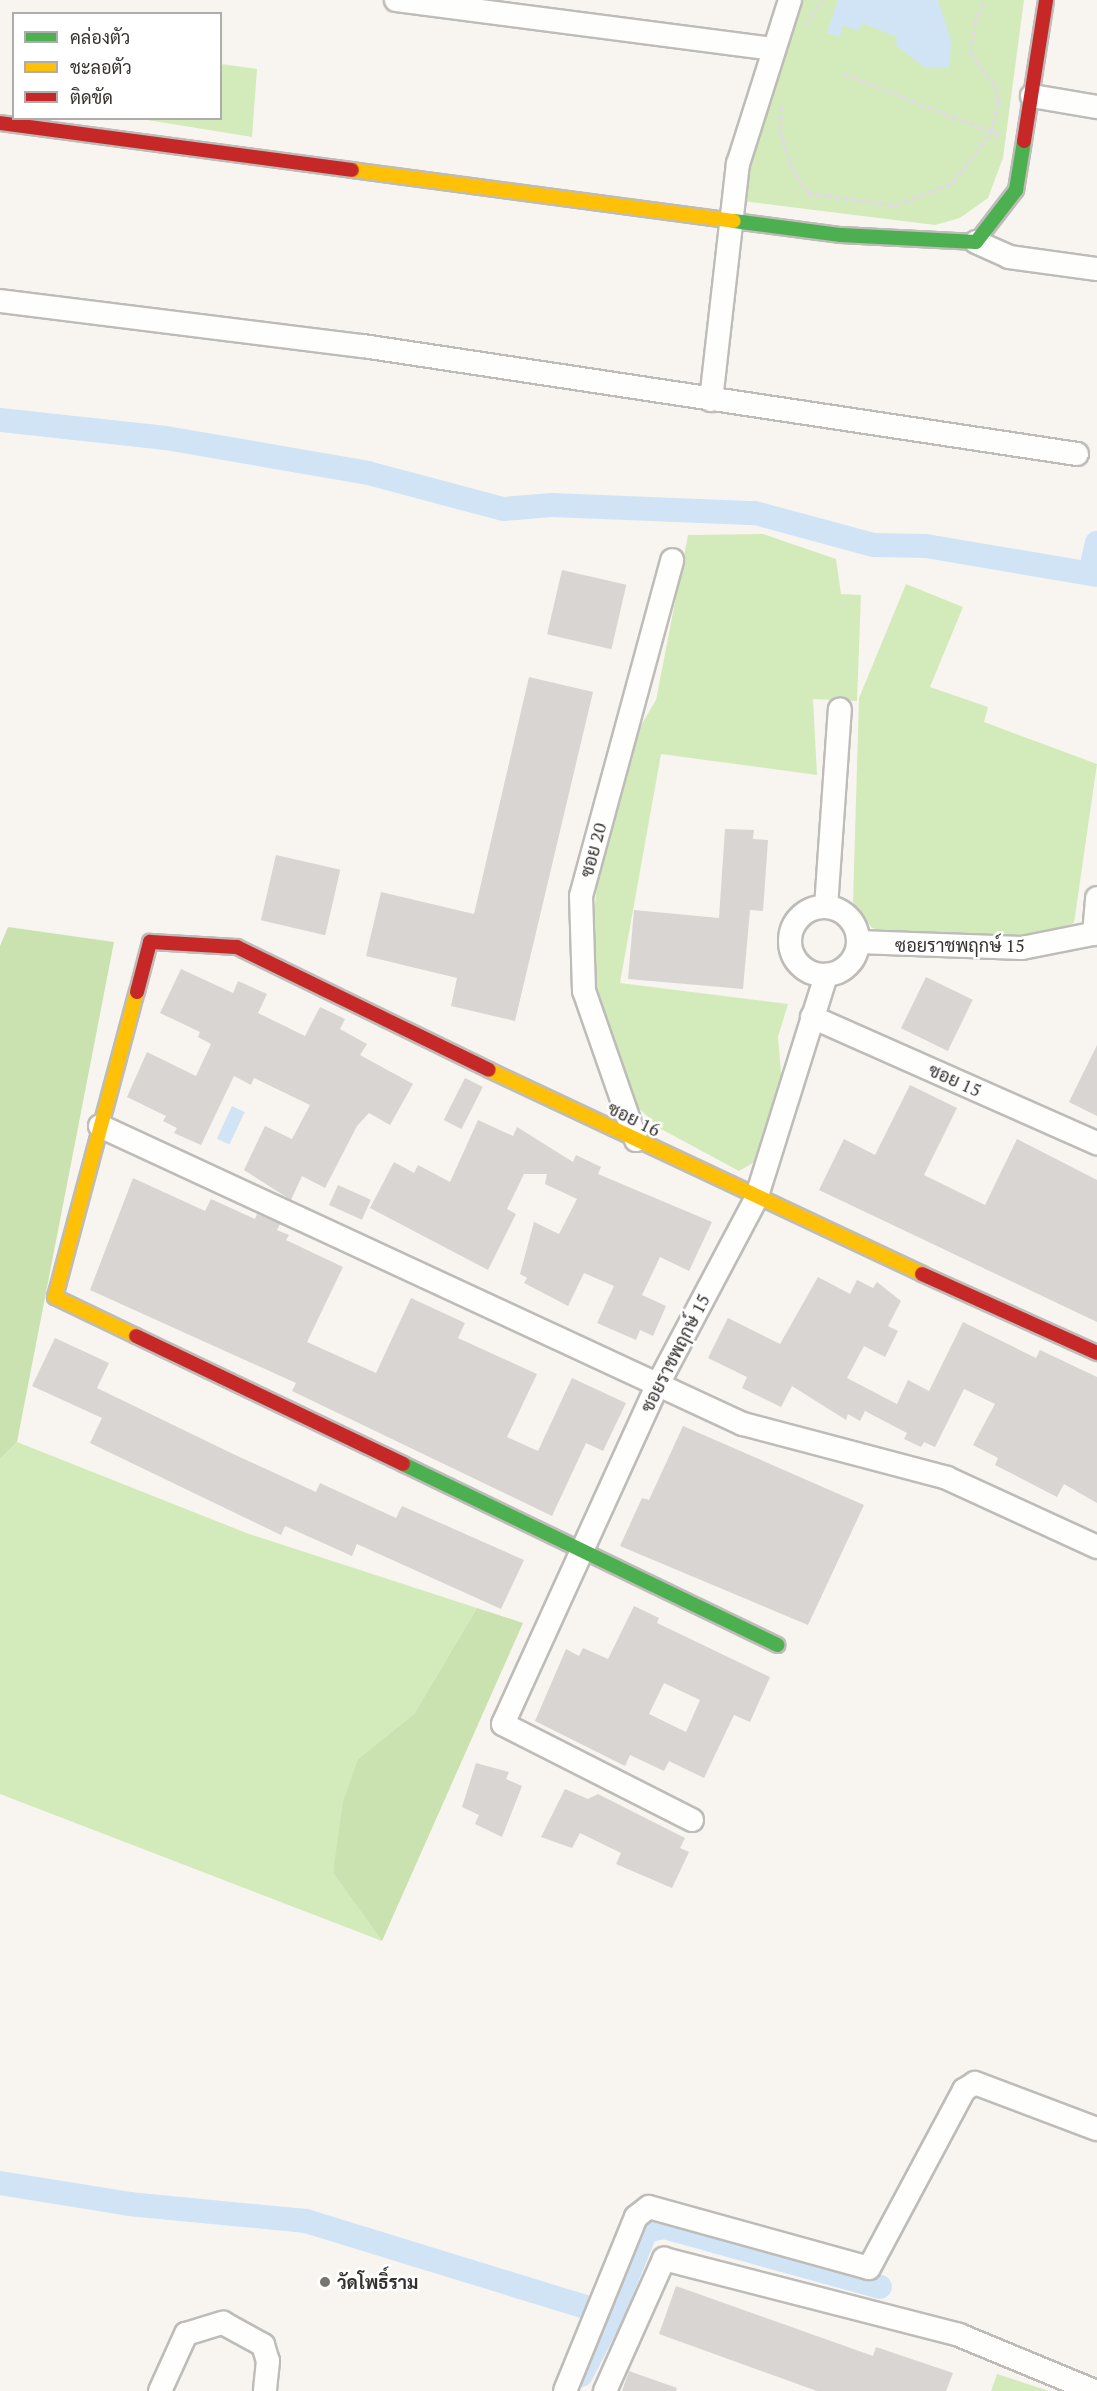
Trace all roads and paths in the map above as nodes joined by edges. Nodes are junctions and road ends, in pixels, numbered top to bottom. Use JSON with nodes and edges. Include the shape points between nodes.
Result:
{"nodes":[{"id":1,"x":396,"y":0,"type":"edge"},
{"id":2,"x":790,"y":0,"type":"edge"},
{"id":3,"x":822,"y":0,"type":"edge"},
{"id":4,"x":976,"y":0,"type":"edge"},
{"id":5,"x":1046,"y":0,"type":"edge"},
{"id":6,"x":983,"y":2,"type":"edge"},
{"id":7,"x":803,"y":37,"type":"dead end"},
{"id":8,"x":773,"y":49,"type":"junction"},
{"id":9,"x":843,"y":74,"type":"dead end"},
{"id":10,"x":1032,"y":96,"type":"junction"},
{"id":11,"x":781,"y":102,"type":"dead end"},
{"id":12,"x":1097,"y":107,"type":"edge"},
{"id":13,"x":0,"y":123,"type":"edge"},
{"id":14,"x":990,"y":134,"type":"junction"},
{"id":15,"x":1028,"y":141,"type":"junction"},
{"id":16,"x":728,"y":221,"type":"junction"},
{"id":17,"x":976,"y":242,"type":"junction"},
{"id":18,"x":1097,"y":269,"type":"edge"},
{"id":19,"x":0,"y":301,"type":"edge"},
{"id":20,"x":711,"y":400,"type":"junction"},
{"id":21,"x":1077,"y":454,"type":"dead end"},
{"id":22,"x":672,"y":560,"type":"dead end"},
{"id":23,"x":840,"y":709,"type":"dead end"},
{"id":24,"x":1097,"y":898,"type":"edge"},
{"id":25,"x":826,"y":908,"type":"junction"},
{"id":26,"x":1096,"y":934,"type":"edge"},
{"id":27,"x":858,"y":942,"type":"junction"},
{"id":28,"x":826,"y":975,"type":"junction"},
{"id":29,"x":812,"y":1017,"type":"junction"},
{"id":30,"x":100,"y":1125,"type":"junction"},
{"id":31,"x":636,"y":1140,"type":"junction"},
{"id":32,"x":1097,"y":1143,"type":"edge"},
{"id":33,"x":756,"y":1199,"type":"junction"},
{"id":34,"x":1097,"y":1353,"type":"edge"},
{"id":35,"x":657,"y":1386,"type":"junction"},
{"id":36,"x":1097,"y":1547,"type":"edge"},
{"id":37,"x":580,"y":1548,"type":"junction"},
{"id":38,"x":778,"y":1646,"type":"dead end"},
{"id":39,"x":692,"y":1820,"type":"dead end"},
{"id":40,"x":1097,"y":2129,"type":"edge"},
{"id":41,"x":160,"y":2391,"type":"edge"},
{"id":42,"x":265,"y":2391,"type":"edge"},
{"id":43,"x":565,"y":2391,"type":"edge"},
{"id":44,"x":605,"y":2391,"type":"edge"},
{"id":45,"x":1094,"y":2391,"type":"edge"}],
"edges":[{"from":1,"to":8,"type":"street"},
{"from":2,"to":8,"type":"street"},
{"from":3,"to":7,"type":"path"},
{"from":4,"to":6,"type":"path"},
{"from":5,"to":10,"type":"street"},
{"from":6,"to":14,"type":"path","via":[[971,55],[995,86],[999,102]]},
{"from":8,"to":16,"type":"street","via":[[738,164]]},
{"from":9,"to":14,"type":"path"},
{"from":10,"to":12,"type":"street"},
{"from":10,"to":15,"type":"street"},
{"from":11,"to":14,"type":"path","via":[[780,131],[791,166],[807,193],[895,206],[953,183],[971,165]]},
{"from":13,"to":16,"type":"street"},
{"from":14,"to":15,"type":"path"},
{"from":15,"to":17,"type":"street","via":[[1016,190]]},
{"from":16,"to":17,"type":"street","via":[[841,235]]},
{"from":16,"to":20,"type":"street"},
{"from":17,"to":18,"type":"street","via":[[1009,257]]},
{"from":19,"to":20,"type":"street","via":[[363,346]]},
{"from":20,"to":21,"type":"street"},
{"from":22,"to":31,"type":"street","name":"ซอย 20","via":[[580,897],[584,991]]},
{"from":23,"to":25,"type":"street"},
{"from":24,"to":26,"type":"street"},
{"from":25,"to":27,"type":"street","via":[[852,922]]},
{"from":25,"to":28,"type":"street","via":[[796,921],[790,941],[804,969]]},
{"from":26,"to":27,"type":"street","name":"ซอยราชพฤกษ์ 15","via":[[1022,948]]},
{"from":27,"to":28,"type":"street","via":[[844,969]]},
{"from":28,"to":29,"type":"street","name":"ซอยราชพฤกษ์ 15"},
{"from":29,"to":32,"type":"street","name":"ซอย 15"},
{"from":29,"to":33,"type":"street","name":"ซอยราชพฤกษ์ 15"},
{"from":30,"to":31,"type":"street","name":"ซอย 16","via":[[150,942],[237,947]]},
{"from":30,"to":35,"type":"street"},
{"from":30,"to":37,"type":"street","via":[[56,1297]]},
{"from":31,"to":33,"type":"street","name":"ซอย 16"},
{"from":33,"to":34,"type":"street","name":"ซอย 16"},
{"from":33,"to":35,"type":"street","name":"ซอยราชพฤกษ์ 15"},
{"from":35,"to":36,"type":"street","via":[[743,1424],[947,1478]]},
{"from":35,"to":37,"type":"street","name":"ซอยราชพฤกษ์ 15"},
{"from":37,"to":38,"type":"street"},
{"from":37,"to":39,"type":"street","name":"ซอยราชพฤกษ์ 15","via":[[503,1724]]},
{"from":40,"to":43,"type":"street","via":[[975,2083],[964,2090],[870,2268],[649,2207],[636,2217]]},
{"from":41,"to":42,"type":"street","via":[[186,2334],[223,2323],[263,2345]]},
{"from":44,"to":45,"type":"street","via":[[664,2259],[959,2335]]}]}
